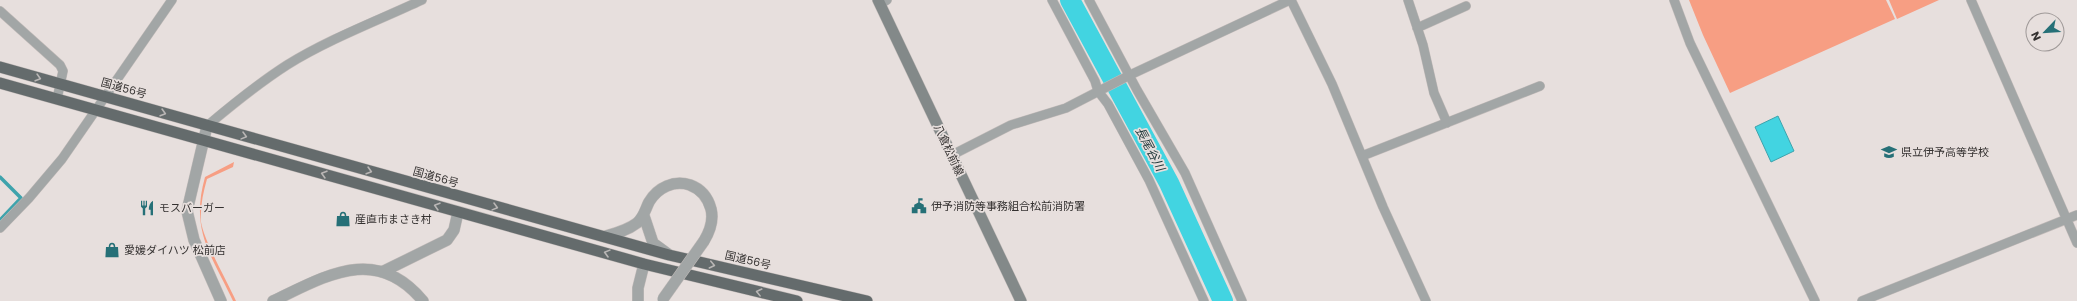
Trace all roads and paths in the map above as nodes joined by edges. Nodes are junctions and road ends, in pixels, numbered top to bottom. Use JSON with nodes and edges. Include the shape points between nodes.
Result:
{"nodes":[{"id":1,"x":172,"y":0,"type":"edge"},
{"id":2,"x":422,"y":0,"type":"edge"},
{"id":3,"x":1052,"y":0,"type":"edge"},
{"id":4,"x":1089,"y":0,"type":"edge"},
{"id":5,"x":1291,"y":0,"type":"edge"},
{"id":6,"x":1408,"y":0,"type":"edge"},
{"id":7,"x":1674,"y":0,"type":"edge"},
{"id":8,"x":1971,"y":0,"type":"edge"},
{"id":9,"x":882,"y":1,"type":"edge"},
{"id":10,"x":1466,"y":6,"type":"dead end"},
{"id":11,"x":0,"y":11,"type":"edge"},
{"id":12,"x":1417,"y":28,"type":"junction"},
{"id":13,"x":0,"y":67,"type":"edge"},
{"id":14,"x":1128,"y":76,"type":"junction"},
{"id":15,"x":0,"y":83,"type":"edge"},
{"id":16,"x":62,"y":84,"type":"junction"},
{"id":17,"x":1540,"y":86,"type":"dead end"},
{"id":18,"x":1100,"y":90,"type":"junction"},
{"id":19,"x":106,"y":96,"type":"junction"},
{"id":20,"x":57,"y":99,"type":"junction"},
{"id":21,"x":97,"y":110,"type":"junction"},
{"id":22,"x":1447,"y":123,"type":"junction"},
{"id":23,"x":207,"y":126,"type":"junction"},
{"id":24,"x":203,"y":140,"type":"junction"},
{"id":25,"x":952,"y":155,"type":"junction"},
{"id":26,"x":1362,"y":156,"type":"junction"},
{"id":27,"x":458,"y":212,"type":"junction"},
{"id":28,"x":2077,"y":215,"type":"edge"},
{"id":29,"x":644,"y":216,"type":"junction"},
{"id":30,"x":2067,"y":218,"type":"junction"},
{"id":31,"x":0,"y":228,"type":"edge"},
{"id":32,"x":606,"y":236,"type":"junction"},
{"id":33,"x":2077,"y":242,"type":"edge"},
{"id":34,"x":669,"y":255,"type":"junction"},
{"id":35,"x":644,"y":264,"type":"junction"},
{"id":36,"x":382,"y":272,"type":"junction"},
{"id":37,"x":1013,"y":283,"type":"junction"},
{"id":38,"x":663,"y":300,"type":"edge"},
{"id":39,"x":221,"y":301,"type":"edge"},
{"id":40,"x":273,"y":301,"type":"edge"},
{"id":41,"x":424,"y":301,"type":"edge"},
{"id":42,"x":638,"y":301,"type":"edge"},
{"id":43,"x":797,"y":301,"type":"edge"},
{"id":44,"x":867,"y":301,"type":"edge"},
{"id":45,"x":1012,"y":301,"type":"edge"},
{"id":46,"x":1020,"y":301,"type":"edge"},
{"id":47,"x":1204,"y":301,"type":"edge"},
{"id":48,"x":1242,"y":301,"type":"edge"},
{"id":49,"x":1426,"y":301,"type":"edge"},
{"id":50,"x":1815,"y":301,"type":"edge"},
{"id":51,"x":1862,"y":301,"type":"edge"}],
"edges":[{"from":1,"to":19,"type":"street"},
{"from":2,"to":23,"type":"street","via":[[327,43],[288,65],[251,90]]},
{"from":3,"to":18,"type":"street"},
{"from":4,"to":14,"type":"street"},
{"from":5,"to":14,"type":"street"},
{"from":5,"to":26,"type":"street","via":[[1332,84]]},
{"from":6,"to":12,"type":"street"},
{"from":7,"to":50,"type":"street","via":[[1690,43]]},
{"from":8,"to":30,"type":"street"},
{"from":9,"to":25,"type":"main road","name":"八倉松前線"},
{"from":10,"to":12,"type":"street"},
{"from":11,"to":16,"type":"street","via":[[60,65],[63,71]]},
{"from":12,"to":22,"type":"street","via":[[1434,92]]},
{"from":13,"to":16,"type":"highway","name":"国道56号","one_way":true},
{"from":14,"to":18,"type":"street"},
{"from":14,"to":48,"type":"street","via":[[1185,173]]},
{"from":15,"to":20,"type":"highway"},
{"from":16,"to":19,"type":"highway","name":"国道56号"},
{"from":16,"to":20,"type":"street"},
{"from":17,"to":22,"type":"street"},
{"from":18,"to":25,"type":"street","via":[[1066,108],[1010,125]]},
{"from":18,"to":47,"type":"street","via":[[1150,180]]},
{"from":19,"to":21,"type":"street"},
{"from":19,"to":23,"type":"highway","name":"国道56号","one_way":true},
{"from":20,"to":21,"type":"highway"},
{"from":21,"to":24,"type":"highway"},
{"from":21,"to":31,"type":"street","via":[[62,159]]},
{"from":22,"to":26,"type":"street"},
{"from":23,"to":24,"type":"street"},
{"from":23,"to":32,"type":"highway","name":"国道56号","one_way":true},
{"from":27,"to":24,"type":"highway","one_way":true},
{"from":24,"to":39,"type":"street","via":[[186,211],[194,240]]},
{"from":25,"to":37,"type":"main road","name":"八倉松前線"},
{"from":26,"to":49,"type":"street"},
{"from":35,"to":27,"type":"highway","one_way":true},
{"from":27,"to":36,"type":"street","via":[[454,230],[447,240]]},
{"from":28,"to":30,"type":"street"},
{"from":29,"to":32,"type":"street","via":[[631,226]]},
{"from":29,"to":34,"type":"street","via":[[653,244]]},
{"from":29,"to":38,"type":"street","bridge":true,"via":[[654,194],[662,188],[682,183],[696,188],[707,198],[712,210],[712,224],[704,241]]},
{"from":30,"to":33,"type":"street"},
{"from":30,"to":51,"type":"street"},
{"from":32,"to":34,"type":"highway","name":"国道56号"},
{"from":34,"to":44,"type":"highway","name":"国道56号","one_way":true},
{"from":35,"to":42,"type":"street","via":[[638,288]]},
{"from":43,"to":35,"type":"highway","one_way":true},
{"from":36,"to":40,"type":"street","via":[[351,269],[337,272]]},
{"from":36,"to":41,"type":"street","via":[[406,284]]},
{"from":37,"to":45,"type":"main road"},
{"from":37,"to":46,"type":"main road","name":"八倉松前線"}]}
